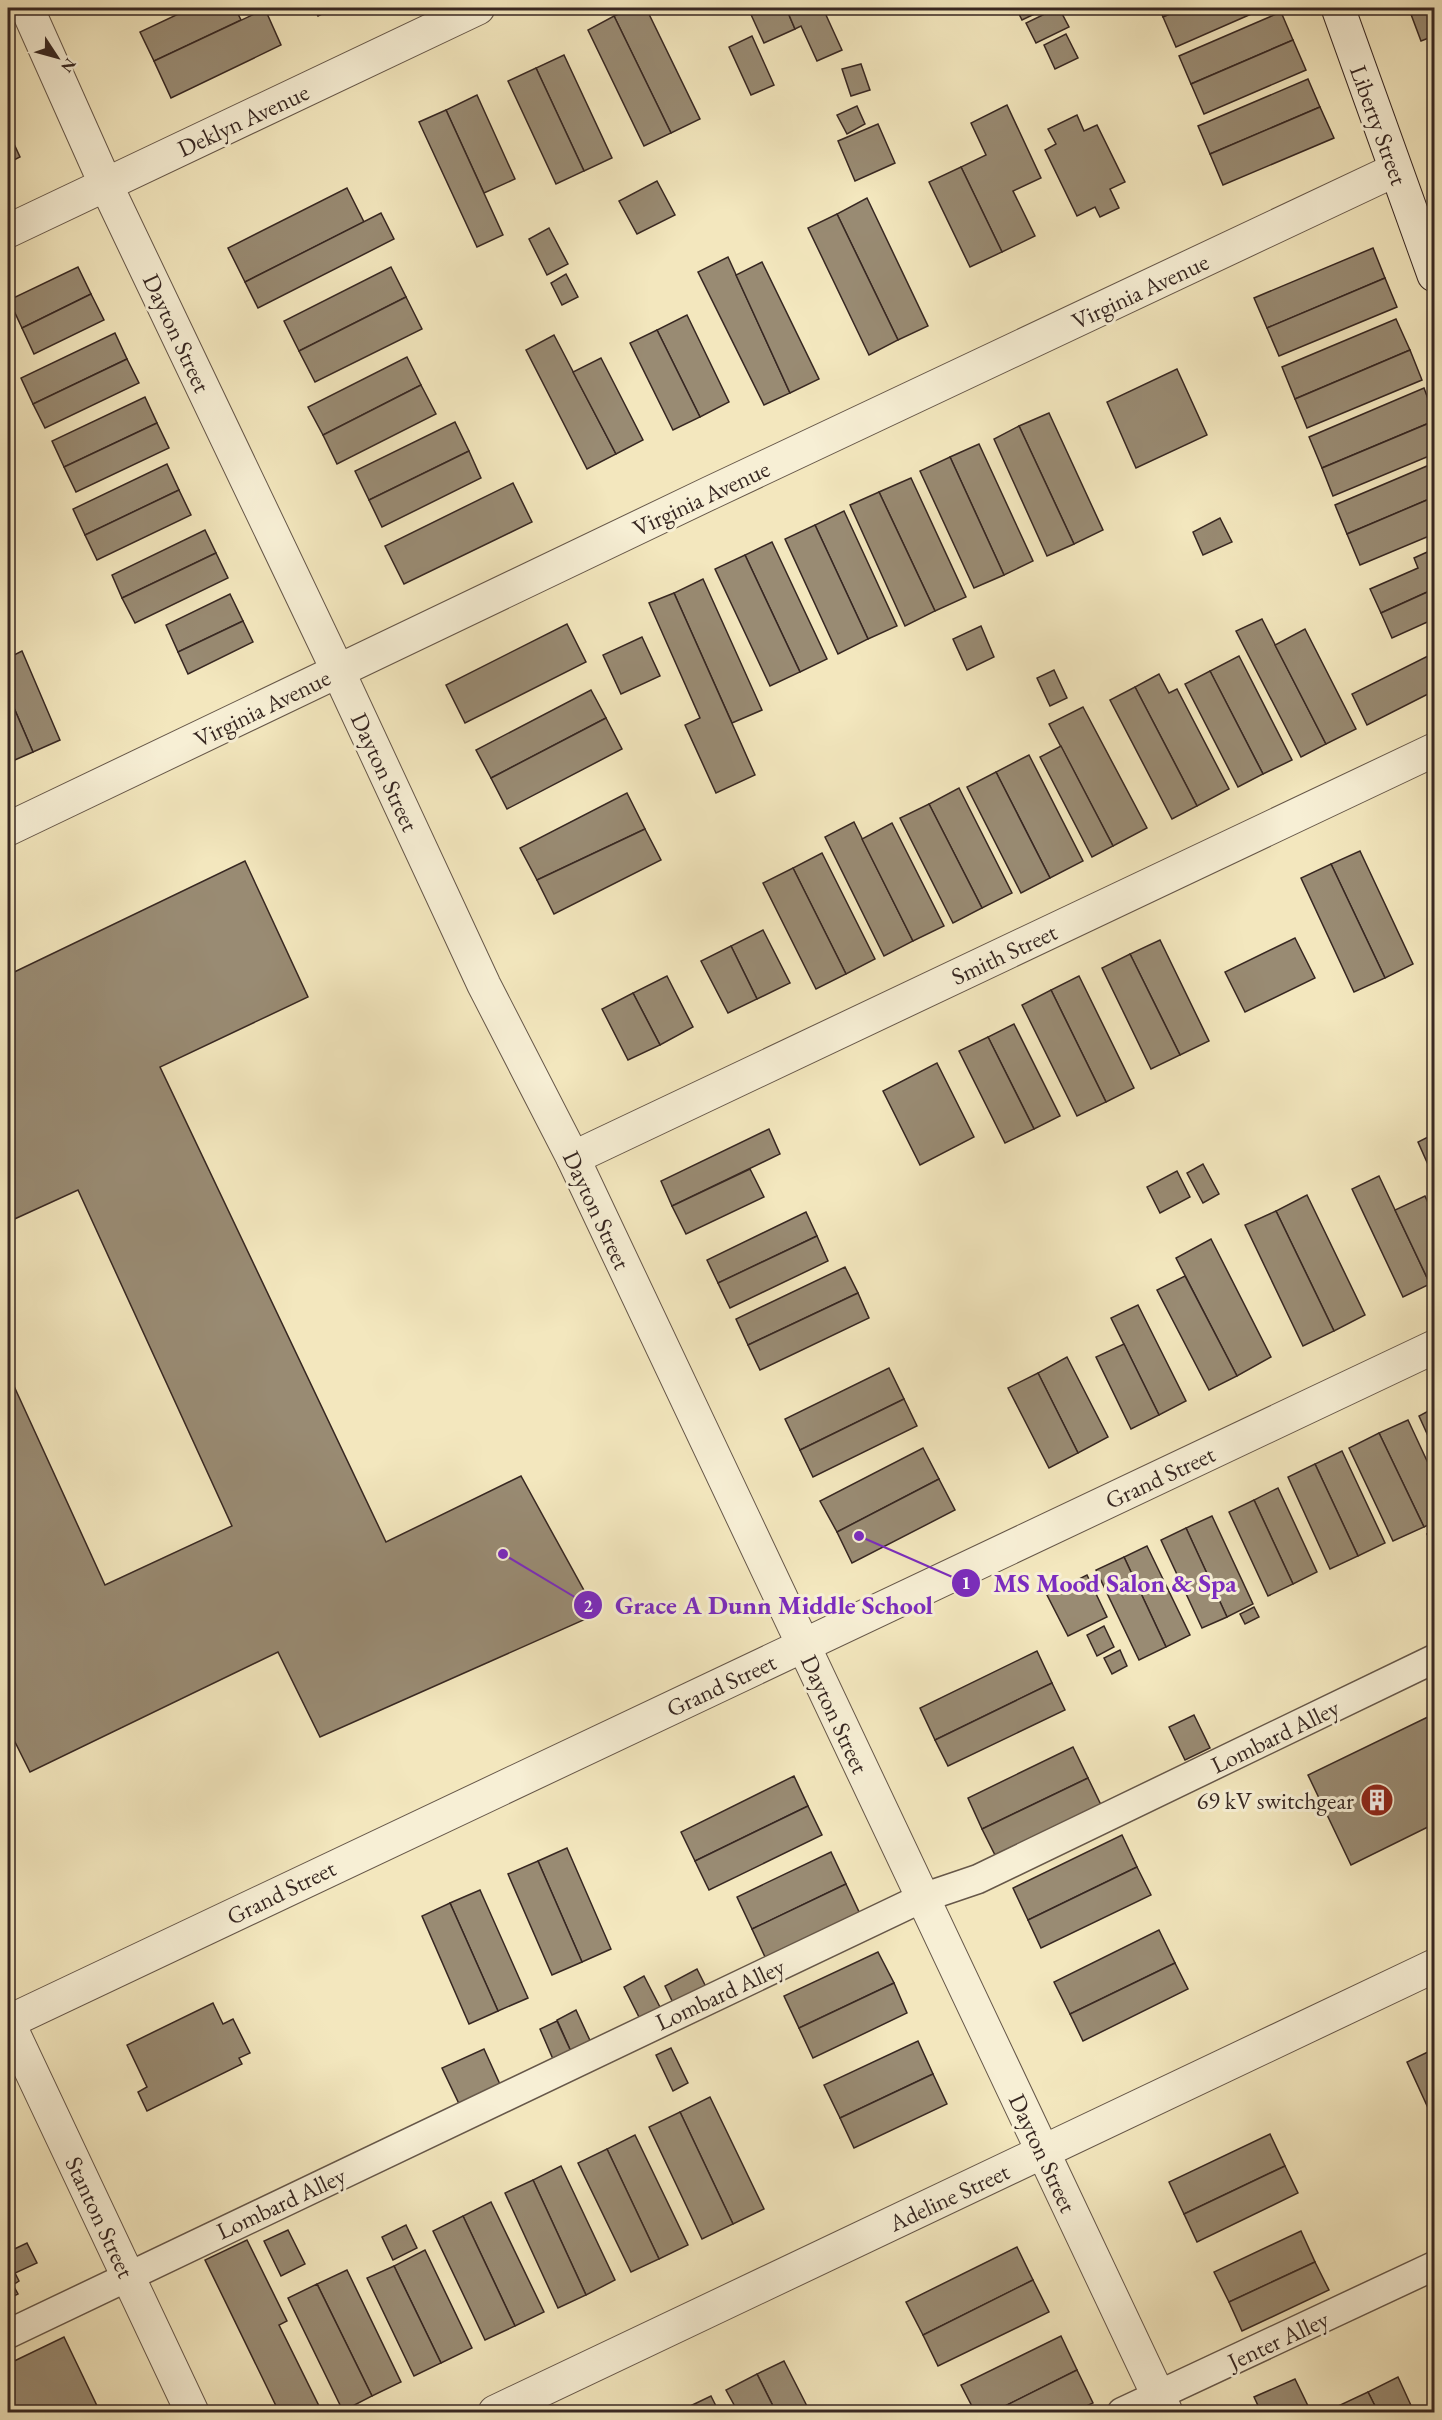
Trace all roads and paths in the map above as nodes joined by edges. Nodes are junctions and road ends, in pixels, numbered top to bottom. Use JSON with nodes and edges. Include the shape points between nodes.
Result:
{"nodes":[{"id":1,"x":27,"y":8,"type":"edge"},
{"id":2,"x":478,"y":8,"type":"edge"},
{"id":3,"x":1338,"y":8,"type":"edge"},
{"id":4,"x":1395,"y":170,"type":"junction"},
{"id":5,"x":106,"y":185,"type":"junction"},
{"id":6,"x":8,"y":231,"type":"edge"},
{"id":7,"x":1434,"y":275,"type":"edge"},
{"id":8,"x":338,"y":671,"type":"junction"},
{"id":9,"x":1434,"y":750,"type":"edge"},
{"id":10,"x":8,"y":829,"type":"edge"},
{"id":11,"x":573,"y":1158,"type":"junction"},
{"id":12,"x":1434,"y":1347,"type":"edge"},
{"id":13,"x":803,"y":1646,"type":"junction"},
{"id":14,"x":1434,"y":1659,"type":"edge"},
{"id":15,"x":922,"y":1898,"type":"junction"},
{"id":16,"x":1434,"y":1966,"type":"edge"},
{"id":17,"x":8,"y":2022,"type":"edge"},
{"id":18,"x":1043,"y":2153,"type":"junction"},
{"id":19,"x":1434,"y":2266,"type":"edge"},
{"id":20,"x":127,"y":2276,"type":"junction"},
{"id":21,"x":8,"y":2334,"type":"edge"},
{"id":22,"x":1162,"y":2404,"type":"edge"},
{"id":23,"x":192,"y":2412,"type":"edge"},
{"id":24,"x":495,"y":2412,"type":"edge"},
{"id":25,"x":1122,"y":2412,"type":"edge"}],
"edges":[{"from":1,"to":5,"type":"street","name":"Dayton Street"},
{"from":2,"to":5,"type":"street","name":"Deklyn Avenue"},
{"from":3,"to":4,"type":"street","name":"Liberty Street"},
{"from":4,"to":7,"type":"street","name":"Liberty Street"},
{"from":4,"to":8,"type":"street","name":"Virginia Avenue"},
{"from":5,"to":6,"type":"street","name":"Deklyn Avenue"},
{"from":5,"to":8,"type":"street","name":"Dayton Street"},
{"from":8,"to":10,"type":"street","name":"Virginia Avenue"},
{"from":8,"to":11,"type":"street","name":"Dayton Street","via":[[484,985]]},
{"from":9,"to":11,"type":"street","name":"Smith Street"},
{"from":11,"to":13,"type":"street","name":"Dayton Street"},
{"from":12,"to":13,"type":"street","name":"Grand Street"},
{"from":13,"to":15,"type":"street","name":"Dayton Street"},
{"from":13,"to":17,"type":"street","name":"Grand Street"},
{"from":14,"to":15,"type":"lane","name":"Lombard Alley","via":[[978,1879]]},
{"from":15,"to":18,"type":"street","name":"Dayton Street"},
{"from":15,"to":20,"type":"lane","name":"Lombard Alley"},
{"from":16,"to":18,"type":"street","name":"Adeline Street"},
{"from":17,"to":20,"type":"street","name":"Stanton Street"},
{"from":18,"to":22,"type":"street","name":"Dayton Street"},
{"from":18,"to":24,"type":"street","name":"Adeline Street"},
{"from":19,"to":22,"type":"lane","name":"Jenter Alley"},
{"from":20,"to":21,"type":"lane","name":"Lombard Alley"},
{"from":20,"to":23,"type":"street","name":"Stanton Street"},
{"from":22,"to":25,"type":"lane","name":"Jenter Alley"}]}
